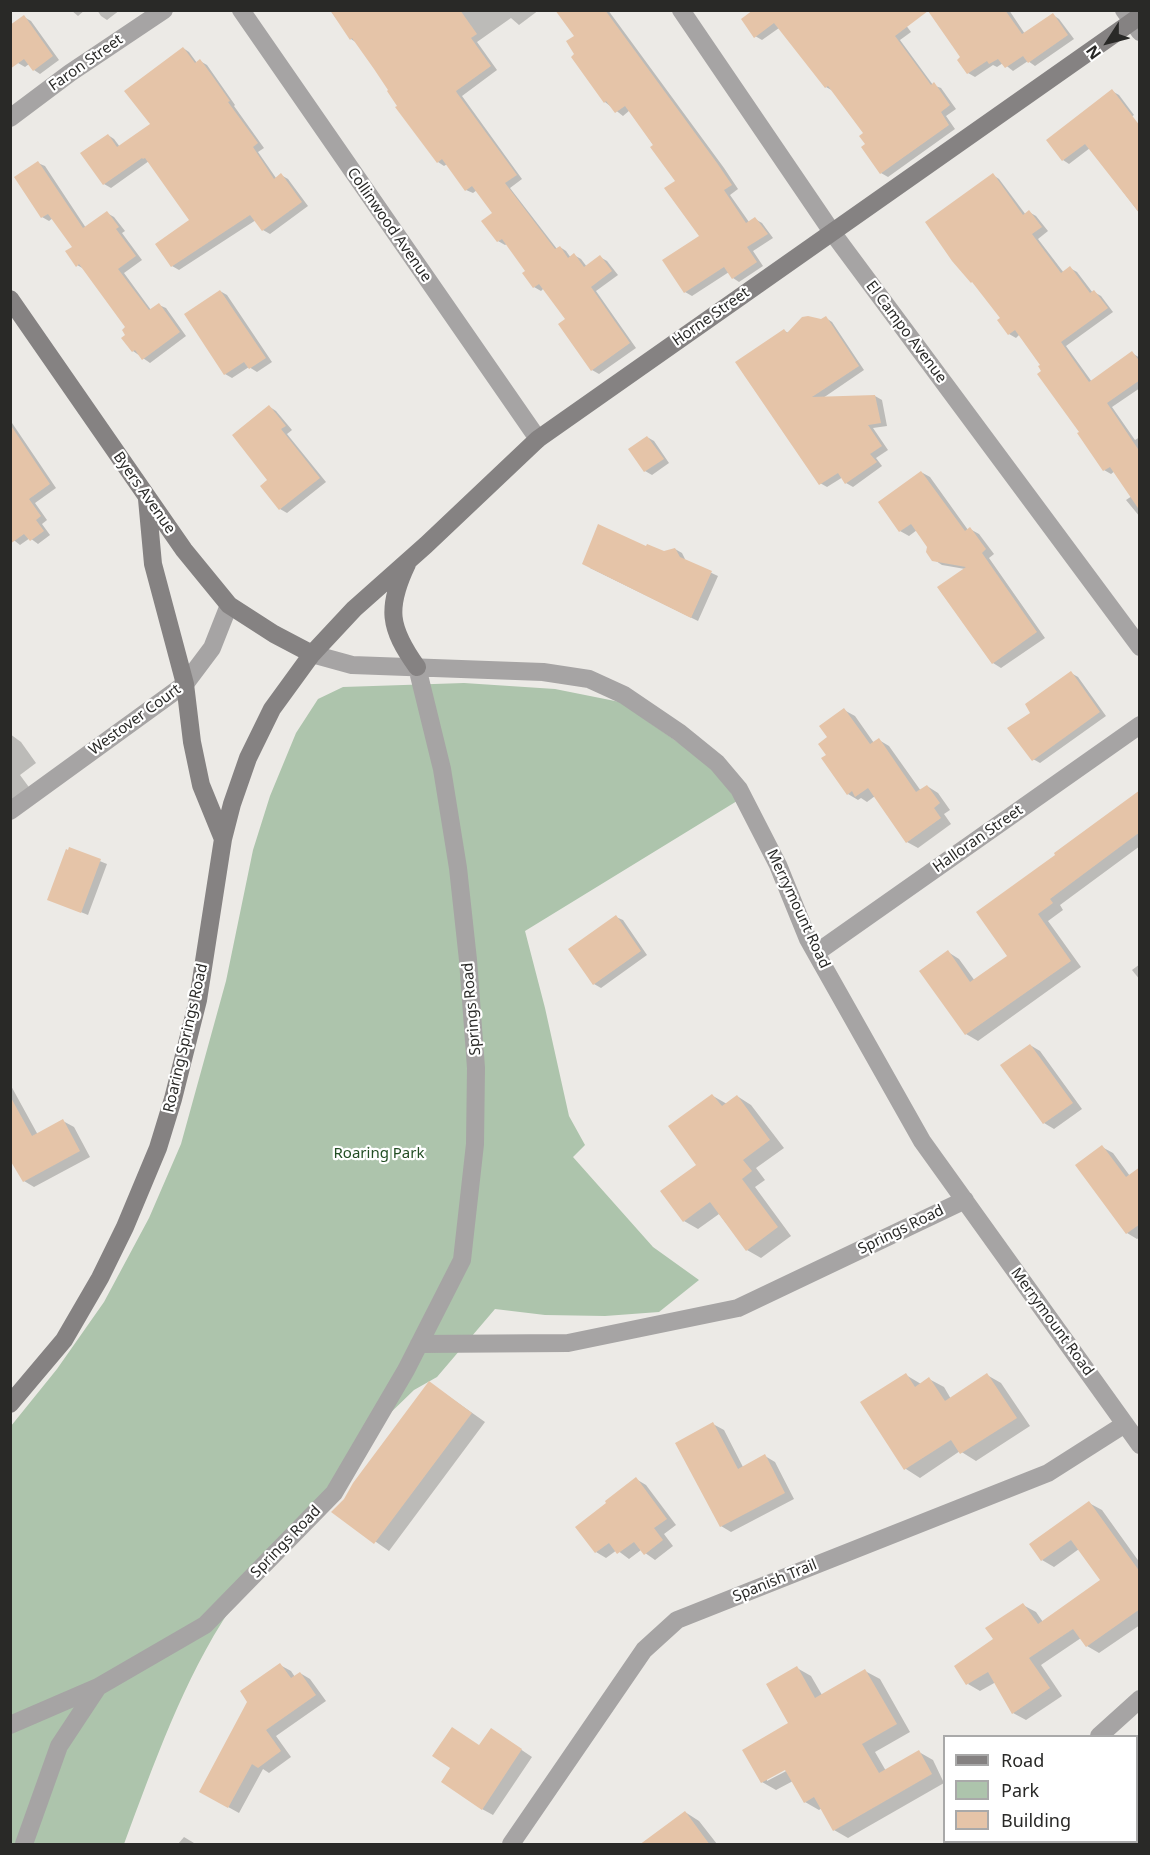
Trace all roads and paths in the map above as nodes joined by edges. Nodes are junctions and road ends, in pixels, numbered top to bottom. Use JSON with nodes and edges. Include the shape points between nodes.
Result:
{"nodes":[{"id":1,"x":164,"y":10,"type":"edge"},
{"id":2,"x":241,"y":10,"type":"edge"},
{"id":3,"x":681,"y":10,"type":"edge"},
{"id":4,"x":1134,"y":20,"type":"edge"},
{"id":5,"x":10,"y":118,"type":"edge"},
{"id":6,"x":832,"y":232,"type":"junction"},
{"id":7,"x":10,"y":299,"type":"edge"},
{"id":8,"x":538,"y":439,"type":"junction"},
{"id":9,"x":147,"y":498,"type":"junction"},
{"id":10,"x":409,"y":560,"type":"junction"},
{"id":11,"x":229,"y":605,"type":"junction"},
{"id":12,"x":1140,"y":647,"type":"edge"},
{"id":13,"x":312,"y":654,"type":"junction"},
{"id":14,"x":417,"y":667,"type":"junction"},
{"id":15,"x":185,"y":684,"type":"junction"},
{"id":16,"x":1140,"y":725,"type":"edge"},
{"id":17,"x":10,"y":811,"type":"edge"},
{"id":18,"x":223,"y":839,"type":"junction"},
{"id":19,"x":816,"y":953,"type":"junction"},
{"id":20,"x":964,"y":1200,"type":"junction"},
{"id":21,"x":419,"y":1344,"type":"junction"},
{"id":22,"x":10,"y":1404,"type":"edge"},
{"id":23,"x":1125,"y":1424,"type":"junction"},
{"id":24,"x":1140,"y":1445,"type":"edge"},
{"id":25,"x":98,"y":1687,"type":"junction"},
{"id":26,"x":1140,"y":1699,"type":"edge"},
{"id":27,"x":10,"y":1725,"type":"edge"},
{"id":28,"x":1101,"y":1735,"type":"edge"},
{"id":29,"x":24,"y":1845,"type":"edge"},
{"id":30,"x":512,"y":1845,"type":"edge"}],
"edges":[{"from":1,"to":5,"type":"street","name":"Faron Street"},
{"from":2,"to":8,"type":"street","name":"Collinwood Avenue"},
{"from":3,"to":6,"type":"street","name":"El Campo Avenue"},
{"from":4,"to":6,"type":"street","name":"Horne Street"},
{"from":6,"to":8,"type":"street","name":"Horne Street"},
{"from":6,"to":12,"type":"street","name":"El Campo Avenue"},
{"from":7,"to":9,"type":"street","name":"Byers Avenue"},
{"from":8,"to":10,"type":"street","name":"Horne Street"},
{"from":9,"to":11,"type":"street","name":"Byers Avenue"},
{"from":9,"to":15,"type":"street","via":[[153,564]]},
{"from":10,"to":13,"type":"street","name":"Horne Street","via":[[354,609]]},
{"from":10,"to":14,"type":"street","via":[[392,610],[396,630]]},
{"from":11,"to":13,"type":"street","name":"Byers Avenue"},
{"from":11,"to":15,"type":"street","name":"Westover Court","via":[[212,648]]},
{"from":13,"to":14,"type":"street","name":"Merrymount Road","via":[[352,665]]},
{"from":13,"to":18,"type":"street","name":"Roaring Springs Road","via":[[272,709],[253,748]]},
{"from":14,"to":19,"type":"street","name":"Merrymount Road","via":[[543,672],[589,679],[624,695],[680,733],[717,763],[739,789],[778,865]]},
{"from":14,"to":21,"type":"street","name":"Springs Road","via":[[442,769],[458,868],[476,1068],[475,1144],[462,1260]]},
{"from":15,"to":17,"type":"street","name":"Westover Court"},
{"from":15,"to":18,"type":"street","via":[[201,785]]},
{"from":16,"to":19,"type":"street","name":"Halloran Street"},
{"from":18,"to":22,"type":"street","name":"Roaring Springs Road","via":[[198,1000],[158,1148],[100,1278],[64,1340]]},
{"from":19,"to":20,"type":"street","name":"Merrymount Road","via":[[922,1141]]},
{"from":20,"to":21,"type":"street","name":"Springs Road","via":[[738,1308],[568,1343]]},
{"from":20,"to":23,"type":"street","name":"Merrymount Road"},
{"from":21,"to":25,"type":"street","name":"Springs Road","via":[[334,1493],[205,1625]]},
{"from":23,"to":24,"type":"street","name":"Merrymount Road"},
{"from":23,"to":30,"type":"street","name":"Spanish Trail","via":[[1048,1473],[677,1620],[644,1650]]},
{"from":25,"to":27,"type":"street","name":"Springs Road"},
{"from":25,"to":29,"type":"street","name":"Springs Road","via":[[59,1746]]},
{"from":26,"to":28,"type":"street"}]}
